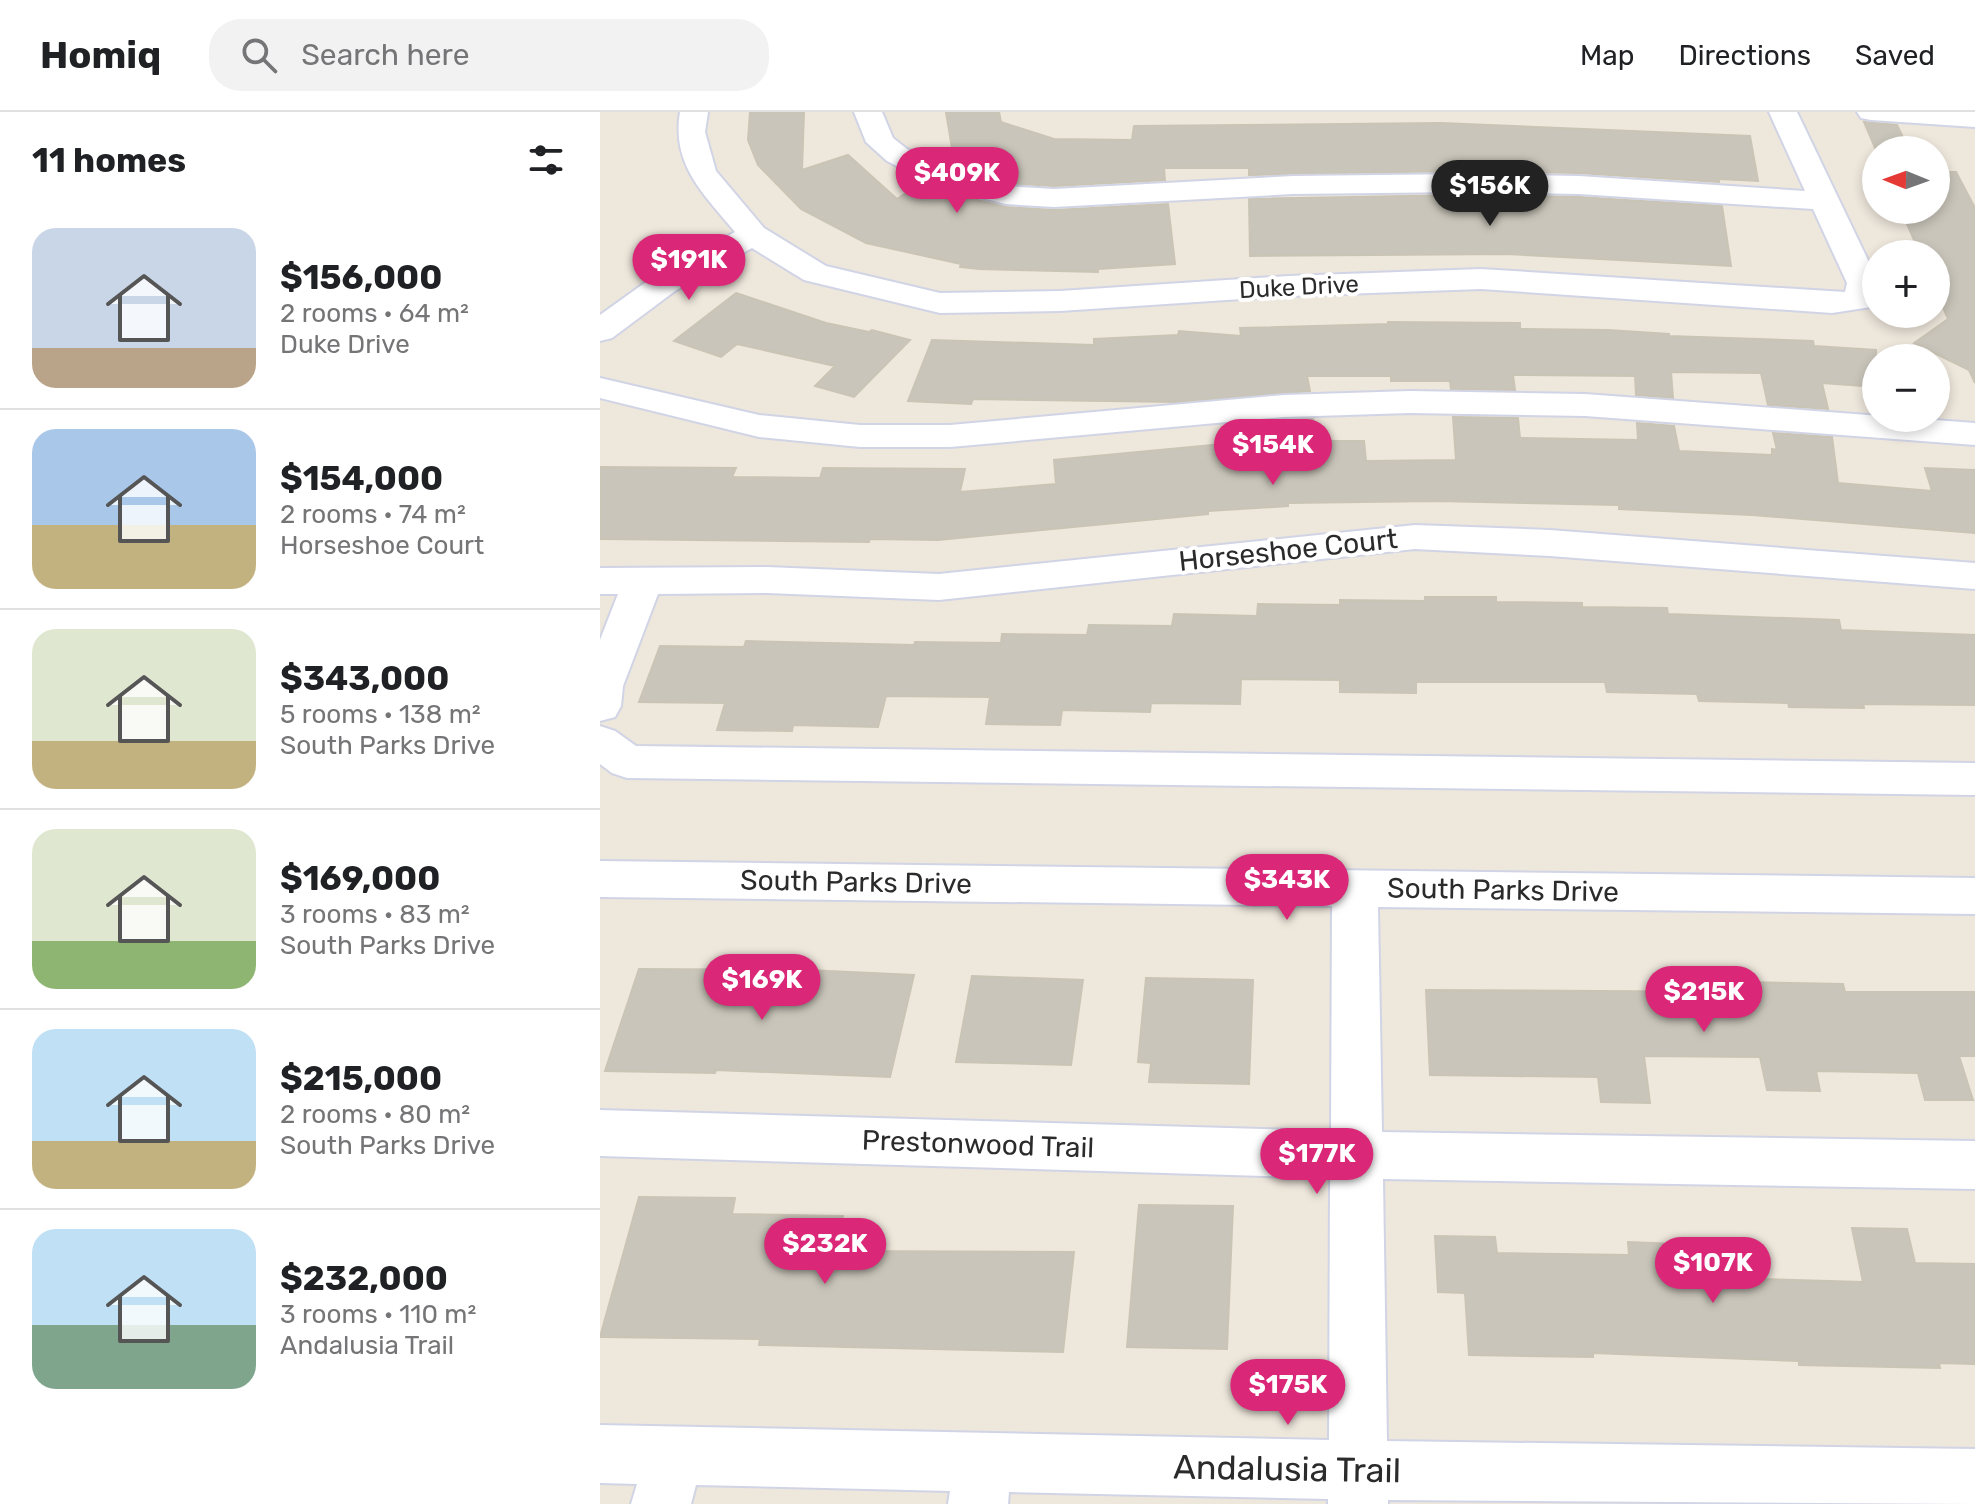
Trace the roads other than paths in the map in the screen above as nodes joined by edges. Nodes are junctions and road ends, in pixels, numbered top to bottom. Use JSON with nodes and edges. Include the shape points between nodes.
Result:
{"nodes":[{"id":1,"x":694,"y":112,"type":"edge"},
{"id":2,"x":868,"y":112,"type":"edge"},
{"id":3,"x":1783,"y":112,"type":"edge"},
{"id":4,"x":1871,"y":112,"type":"edge"},
{"id":5,"x":1972,"y":123,"type":"edge"},
{"id":6,"x":1825,"y":201,"type":"junction"},
{"id":7,"x":753,"y":235,"type":"junction"},
{"id":8,"x":600,"y":331,"type":"edge"},
{"id":9,"x":600,"y":388,"type":"edge"},
{"id":10,"x":1975,"y":434,"type":"edge"},
{"id":11,"x":1975,"y":576,"type":"edge"},
{"id":12,"x":600,"y":581,"type":"edge"},
{"id":13,"x":643,"y":581,"type":"junction"},
{"id":14,"x":600,"y":706,"type":"edge"},
{"id":15,"x":600,"y":742,"type":"edge"},
{"id":16,"x":1975,"y":779,"type":"edge"},
{"id":17,"x":600,"y":879,"type":"edge"},
{"id":18,"x":1355,"y":888,"type":"junction"},
{"id":19,"x":1975,"y":896,"type":"edge"},
{"id":20,"x":600,"y":1133,"type":"edge"},
{"id":21,"x":1355,"y":1155,"type":"junction"},
{"id":22,"x":1975,"y":1165,"type":"edge"},
{"id":23,"x":600,"y":1454,"type":"edge"},
{"id":24,"x":1975,"y":1479,"type":"edge"},
{"id":25,"x":668,"y":1480,"type":"edge"},
{"id":26,"x":981,"y":1483,"type":"edge"},
{"id":27,"x":1358,"y":1487,"type":"edge"},
{"id":28,"x":1749,"y":1490,"type":"edge"}],
"edges":[{"from":1,"to":7,"type":"street","name":"Duke Drive","via":[[691,132],[702,173]]},
{"from":2,"to":6,"type":"street","via":[[880,142],[897,155],[949,181],[1006,195],[1054,198],[1293,185],[1464,183]]},
{"from":3,"to":6,"type":"street"},
{"from":4,"to":5,"type":"street"},
{"from":6,"to":7,"type":"street","name":"Duke Drive","via":[[1863,283],[1860,300],[1832,303],[1481,279],[940,303],[815,273]]},
{"from":7,"to":8,"type":"street","via":[[664,284]]},
{"from":9,"to":10,"type":"street","via":[[759,426],[860,436],[950,436],[1284,406],[1410,402],[1585,405]]},
{"from":11,"to":13,"type":"street","name":"Horseshoe Court","via":[[1415,537],[939,587]]},
{"from":12,"to":13,"type":"street","name":"Horseshoe Court"},
{"from":13,"to":14,"type":"street","via":[[602,686]]},
{"from":15,"to":16,"type":"street","via":[[627,762]]},
{"from":17,"to":18,"type":"street","name":"South Parks Drive"},
{"from":18,"to":19,"type":"street","name":"South Parks Drive"},
{"from":18,"to":21,"type":"street"},
{"from":20,"to":21,"type":"street","name":"Prestonwood Trail"},
{"from":21,"to":22,"type":"street","name":"Prestonwood Trail"},
{"from":21,"to":27,"type":"street"},
{"from":23,"to":25,"type":"street","name":"Andalusia Trail"},
{"from":24,"to":28,"type":"street","name":"Andalusia Trail"},
{"from":25,"to":26,"type":"street","name":"Andalusia Trail"},
{"from":26,"to":27,"type":"street","name":"Andalusia Trail"},
{"from":27,"to":28,"type":"street","name":"Andalusia Trail"}]}
